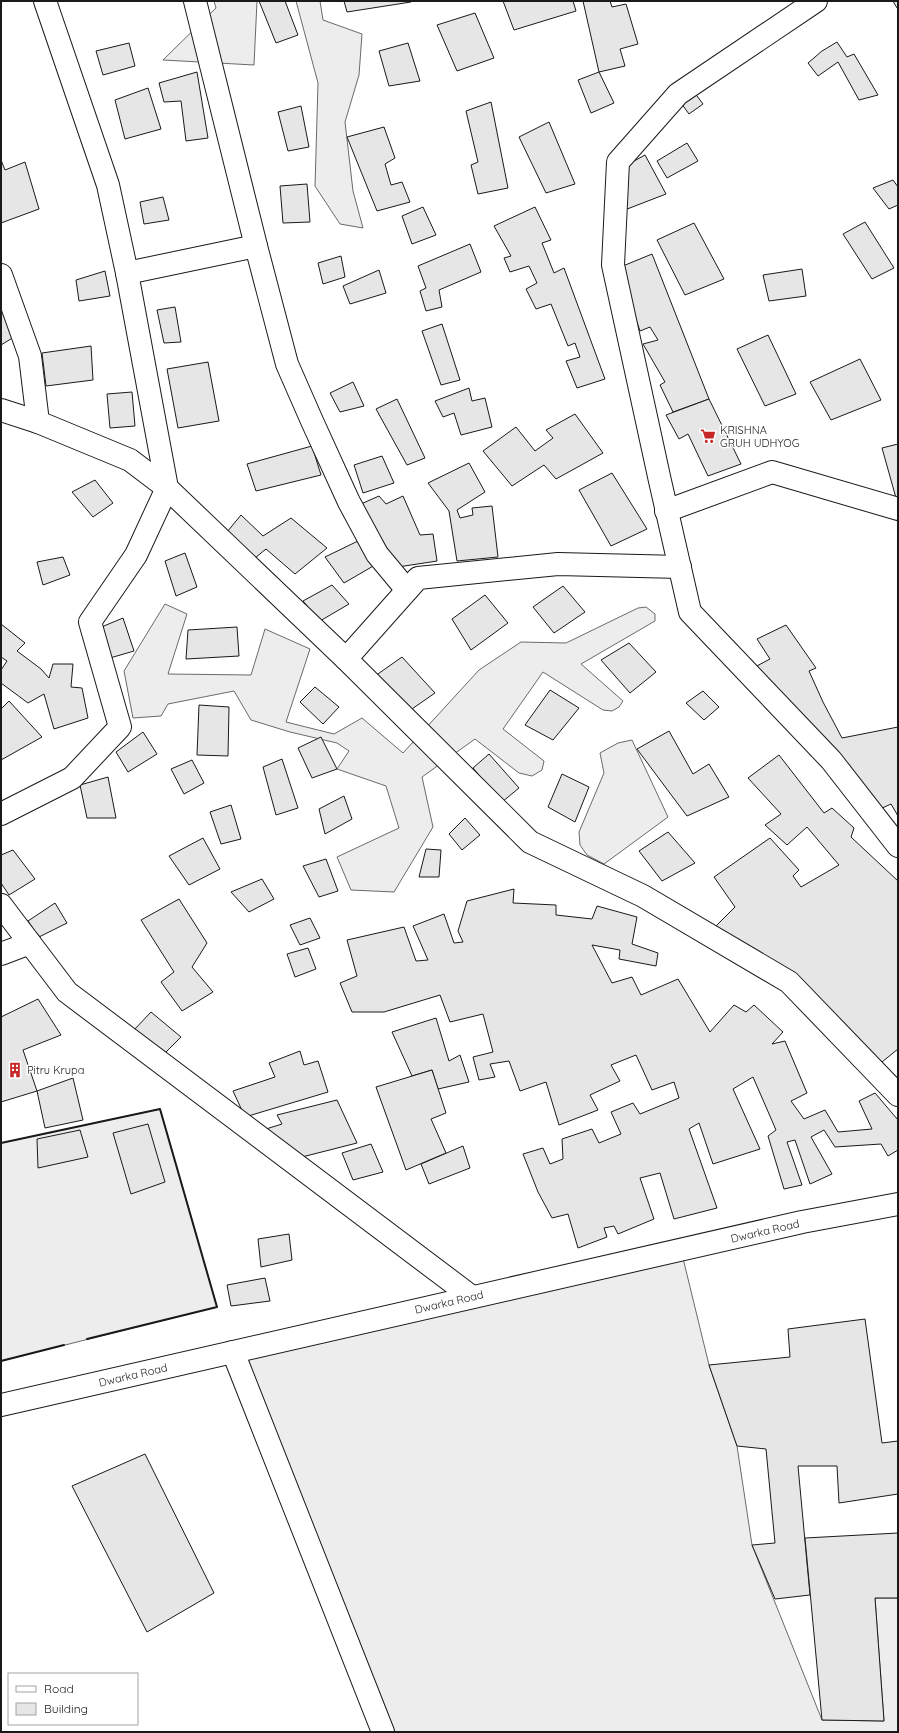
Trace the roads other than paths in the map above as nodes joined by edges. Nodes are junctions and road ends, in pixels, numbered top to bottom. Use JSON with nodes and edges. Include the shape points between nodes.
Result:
{"nodes":[{"id":1,"x":45,"y":1,"type":"edge"},
{"id":2,"x":195,"y":1,"type":"edge"},
{"id":3,"x":816,"y":1,"type":"edge"},
{"id":4,"x":256,"y":246,"type":"junction"},
{"id":5,"x":128,"y":273,"type":"junction"},
{"id":6,"x":1,"y":275,"type":"edge"},
{"id":7,"x":1,"y":410,"type":"edge"},
{"id":8,"x":38,"y":422,"type":"junction"},
{"id":9,"x":167,"y":488,"type":"junction"},
{"id":10,"x":898,"y":509,"type":"edge"},
{"id":11,"x":666,"y":511,"type":"junction"},
{"id":12,"x":680,"y":567,"type":"junction"},
{"id":13,"x":407,"y":590,"type":"junction"},
{"id":14,"x":346,"y":658,"type":"junction"},
{"id":15,"x":1,"y":814,"type":"edge"},
{"id":16,"x":898,"y":846,"type":"edge"},
{"id":17,"x":1,"y":905,"type":"edge"},
{"id":18,"x":30,"y":943,"type":"junction"},
{"id":19,"x":1,"y":954,"type":"edge"},
{"id":20,"x":898,"y":1095,"type":"edge"},
{"id":21,"x":898,"y":1204,"type":"edge"},
{"id":22,"x":472,"y":1297,"type":"junction"},
{"id":23,"x":233,"y":1352,"type":"junction"},
{"id":24,"x":1,"y":1405,"type":"edge"},
{"id":25,"x":383,"y":1732,"type":"edge"}],
"edges":[{"from":1,"to":5,"type":"street","via":[[108,185]]},
{"from":2,"to":4,"type":"street"},
{"from":3,"to":11,"type":"street","via":[[678,94],[618,162],[613,265]]},
{"from":4,"to":5,"type":"street"},
{"from":4,"to":13,"type":"street","via":[[287,364],[312,421],[349,502],[377,554]]},
{"from":5,"to":9,"type":"street"},
{"from":6,"to":8,"type":"street","via":[[30,356]]},
{"from":7,"to":8,"type":"street"},
{"from":8,"to":9,"type":"street","via":[[130,460]]},
{"from":9,"to":14,"type":"street"},
{"from":9,"to":15,"type":"street","via":[[136,555],[90,622],[120,727],[72,778]]},
{"from":10,"to":11,"type":"street","via":[[772,472]]},
{"from":11,"to":12,"type":"street"},
{"from":12,"to":13,"type":"street","via":[[558,564],[418,578]]},
{"from":12,"to":16,"type":"street","via":[[690,612],[831,760]]},
{"from":13,"to":14,"type":"street"},
{"from":14,"to":20,"type":"street","via":[[530,842],[643,896],[789,982]]},
{"from":17,"to":18,"type":"street"},
{"from":18,"to":19,"type":"street"},
{"from":18,"to":22,"type":"street","via":[[67,992]]},
{"from":21,"to":22,"type":"street","name":"Dwarka Road","via":[[802,1222]]},
{"from":22,"to":23,"type":"street","name":"Dwarka Road"},
{"from":23,"to":24,"type":"street","name":"Dwarka Road"},
{"from":23,"to":25,"type":"street"}]}
